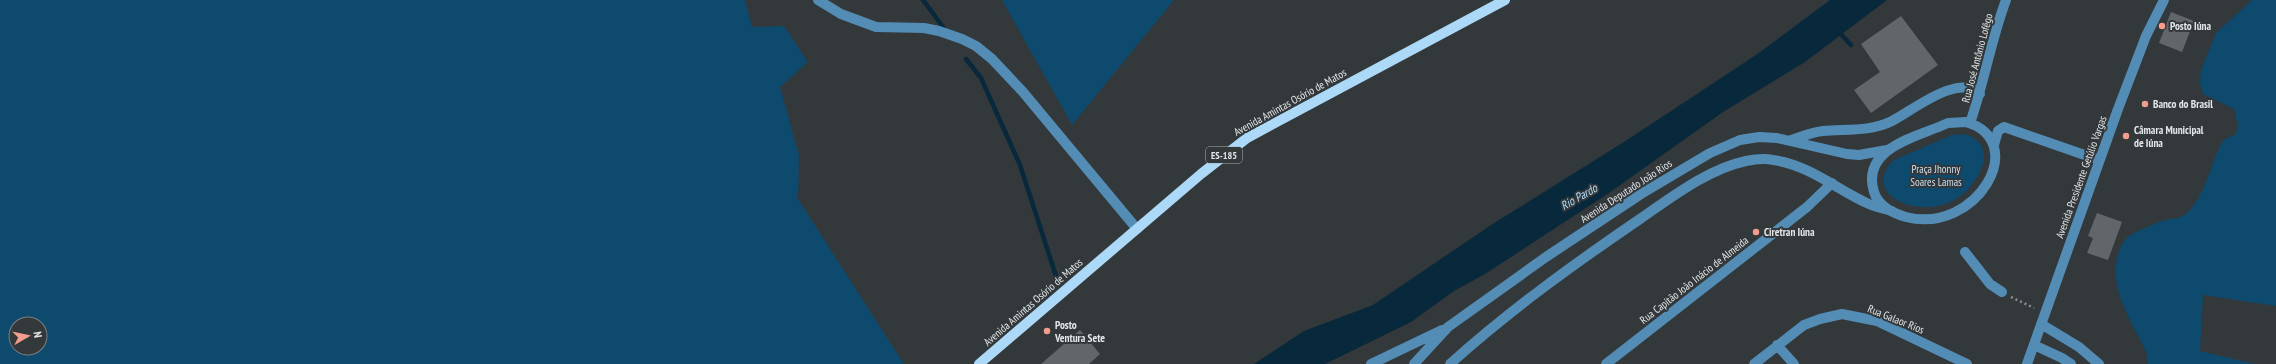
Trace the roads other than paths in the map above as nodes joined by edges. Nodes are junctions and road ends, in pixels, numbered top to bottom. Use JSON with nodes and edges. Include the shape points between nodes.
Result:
{"nodes":[{"id":1,"x":818,"y":0,"type":"edge"},
{"id":2,"x":1505,"y":0,"type":"edge"},
{"id":3,"x":2006,"y":0,"type":"edge"},
{"id":4,"x":2164,"y":0,"type":"edge"},
{"id":5,"x":1980,"y":94,"type":"junction"},
{"id":6,"x":1970,"y":123,"type":"junction"},
{"id":7,"x":1789,"y":140,"type":"junction"},
{"id":8,"x":1994,"y":145,"type":"junction"},
{"id":9,"x":1887,"y":150,"type":"junction"},
{"id":10,"x":2099,"y":160,"type":"junction"},
{"id":11,"x":1832,"y":183,"type":"junction"},
{"id":12,"x":1892,"y":211,"type":"junction"},
{"id":13,"x":1137,"y":229,"type":"junction"},
{"id":14,"x":1965,"y":252,"type":"dead end"},
{"id":15,"x":2002,"y":292,"type":"road end"},
{"id":16,"x":2042,"y":324,"type":"junction"},
{"id":17,"x":1448,"y":327,"type":"junction"},
{"id":18,"x":1777,"y":345,"type":"junction"},
{"id":19,"x":2034,"y":345,"type":"junction"},
{"id":20,"x":979,"y":364,"type":"edge"},
{"id":21,"x":1372,"y":364,"type":"edge"},
{"id":22,"x":1414,"y":364,"type":"edge"},
{"id":23,"x":1450,"y":364,"type":"edge"},
{"id":24,"x":1606,"y":364,"type":"edge"},
{"id":25,"x":1754,"y":364,"type":"edge"},
{"id":26,"x":1794,"y":364,"type":"edge"},
{"id":27,"x":1968,"y":364,"type":"edge"},
{"id":28,"x":2027,"y":364,"type":"edge"},
{"id":29,"x":2071,"y":364,"type":"edge"},
{"id":30,"x":2099,"y":364,"type":"edge"}],
"edges":[{"from":1,"to":13,"type":"street","via":[[841,14],[876,27],[924,28],[939,31],[976,46],[1023,92]]},
{"from":2,"to":13,"type":"main road","name":"Avenida Amintas Osório de Matos","number":"ES-185","via":[[1248,138],[1216,161]]},
{"from":3,"to":5,"type":"street","name":"Rua José Antônio Lofêgo"},
{"from":4,"to":10,"type":"street","name":"Avenida Presidente Getúlio Vargas","via":[[2146,36]]},
{"from":5,"to":6,"type":"street","name":"Rua José Antônio Lofêgo"},
{"from":5,"to":7,"type":"street","via":[[1970,89],[1949,90],[1936,94],[1879,127],[1822,131]]},
{"from":6,"to":8,"type":"street","via":[[1985,132]]},
{"from":6,"to":9,"type":"street","via":[[1948,123]]},
{"from":7,"to":9,"type":"street","name":"Avenida Deputado João Rios","via":[[1847,154],[1859,155]]},
{"from":7,"to":17,"type":"street","name":"Avenida Deputado João Rios","via":[[1758,137],[1740,140],[1710,153],[1641,194]]},
{"from":8,"to":10,"type":"street","via":[[1998,131],[2004,127]]},
{"from":8,"to":12,"type":"street","via":[[1995,161],[1992,173],[1980,194],[1962,209],[1942,221],[1915,219]]},
{"from":9,"to":12,"type":"street","via":[[1874,166],[1872,186],[1880,204]]},
{"from":10,"to":16,"type":"street","name":"Avenida Presidente Getúlio Vargas"},
{"from":11,"to":12,"type":"street","via":[[1870,204]]},
{"from":11,"to":23,"type":"street","via":[[1812,172],[1774,160],[1746,161],[1714,173],[1667,201],[1584,258],[1522,303]]},
{"from":11,"to":24,"type":"street","name":"Rua Capitão João Inácio de Almeida","via":[[1807,207]]},
{"from":13,"to":20,"type":"main road","name":"Avenida Amintas Osório de Matos","number":"ES-185"},
{"from":14,"to":15,"type":"street","via":[[1990,284]]},
{"from":16,"to":19,"type":"street","name":"Avenida Presidente Getúlio Vargas"},
{"from":16,"to":30,"type":"street","via":[[2079,347]]},
{"from":17,"to":21,"type":"street"},
{"from":17,"to":22,"type":"street","name":"Avenida Deputado João Rios"},
{"from":18,"to":25,"type":"street","name":"Rua Galaor Rios"},
{"from":18,"to":26,"type":"street"},
{"from":18,"to":27,"type":"street","name":"Rua Galaor Rios","via":[[1810,323],[1831,316],[1849,315],[1877,321]]},
{"from":19,"to":28,"type":"street","name":"Avenida Presidente Getúlio Vargas"},
{"from":19,"to":29,"type":"street"}]}
